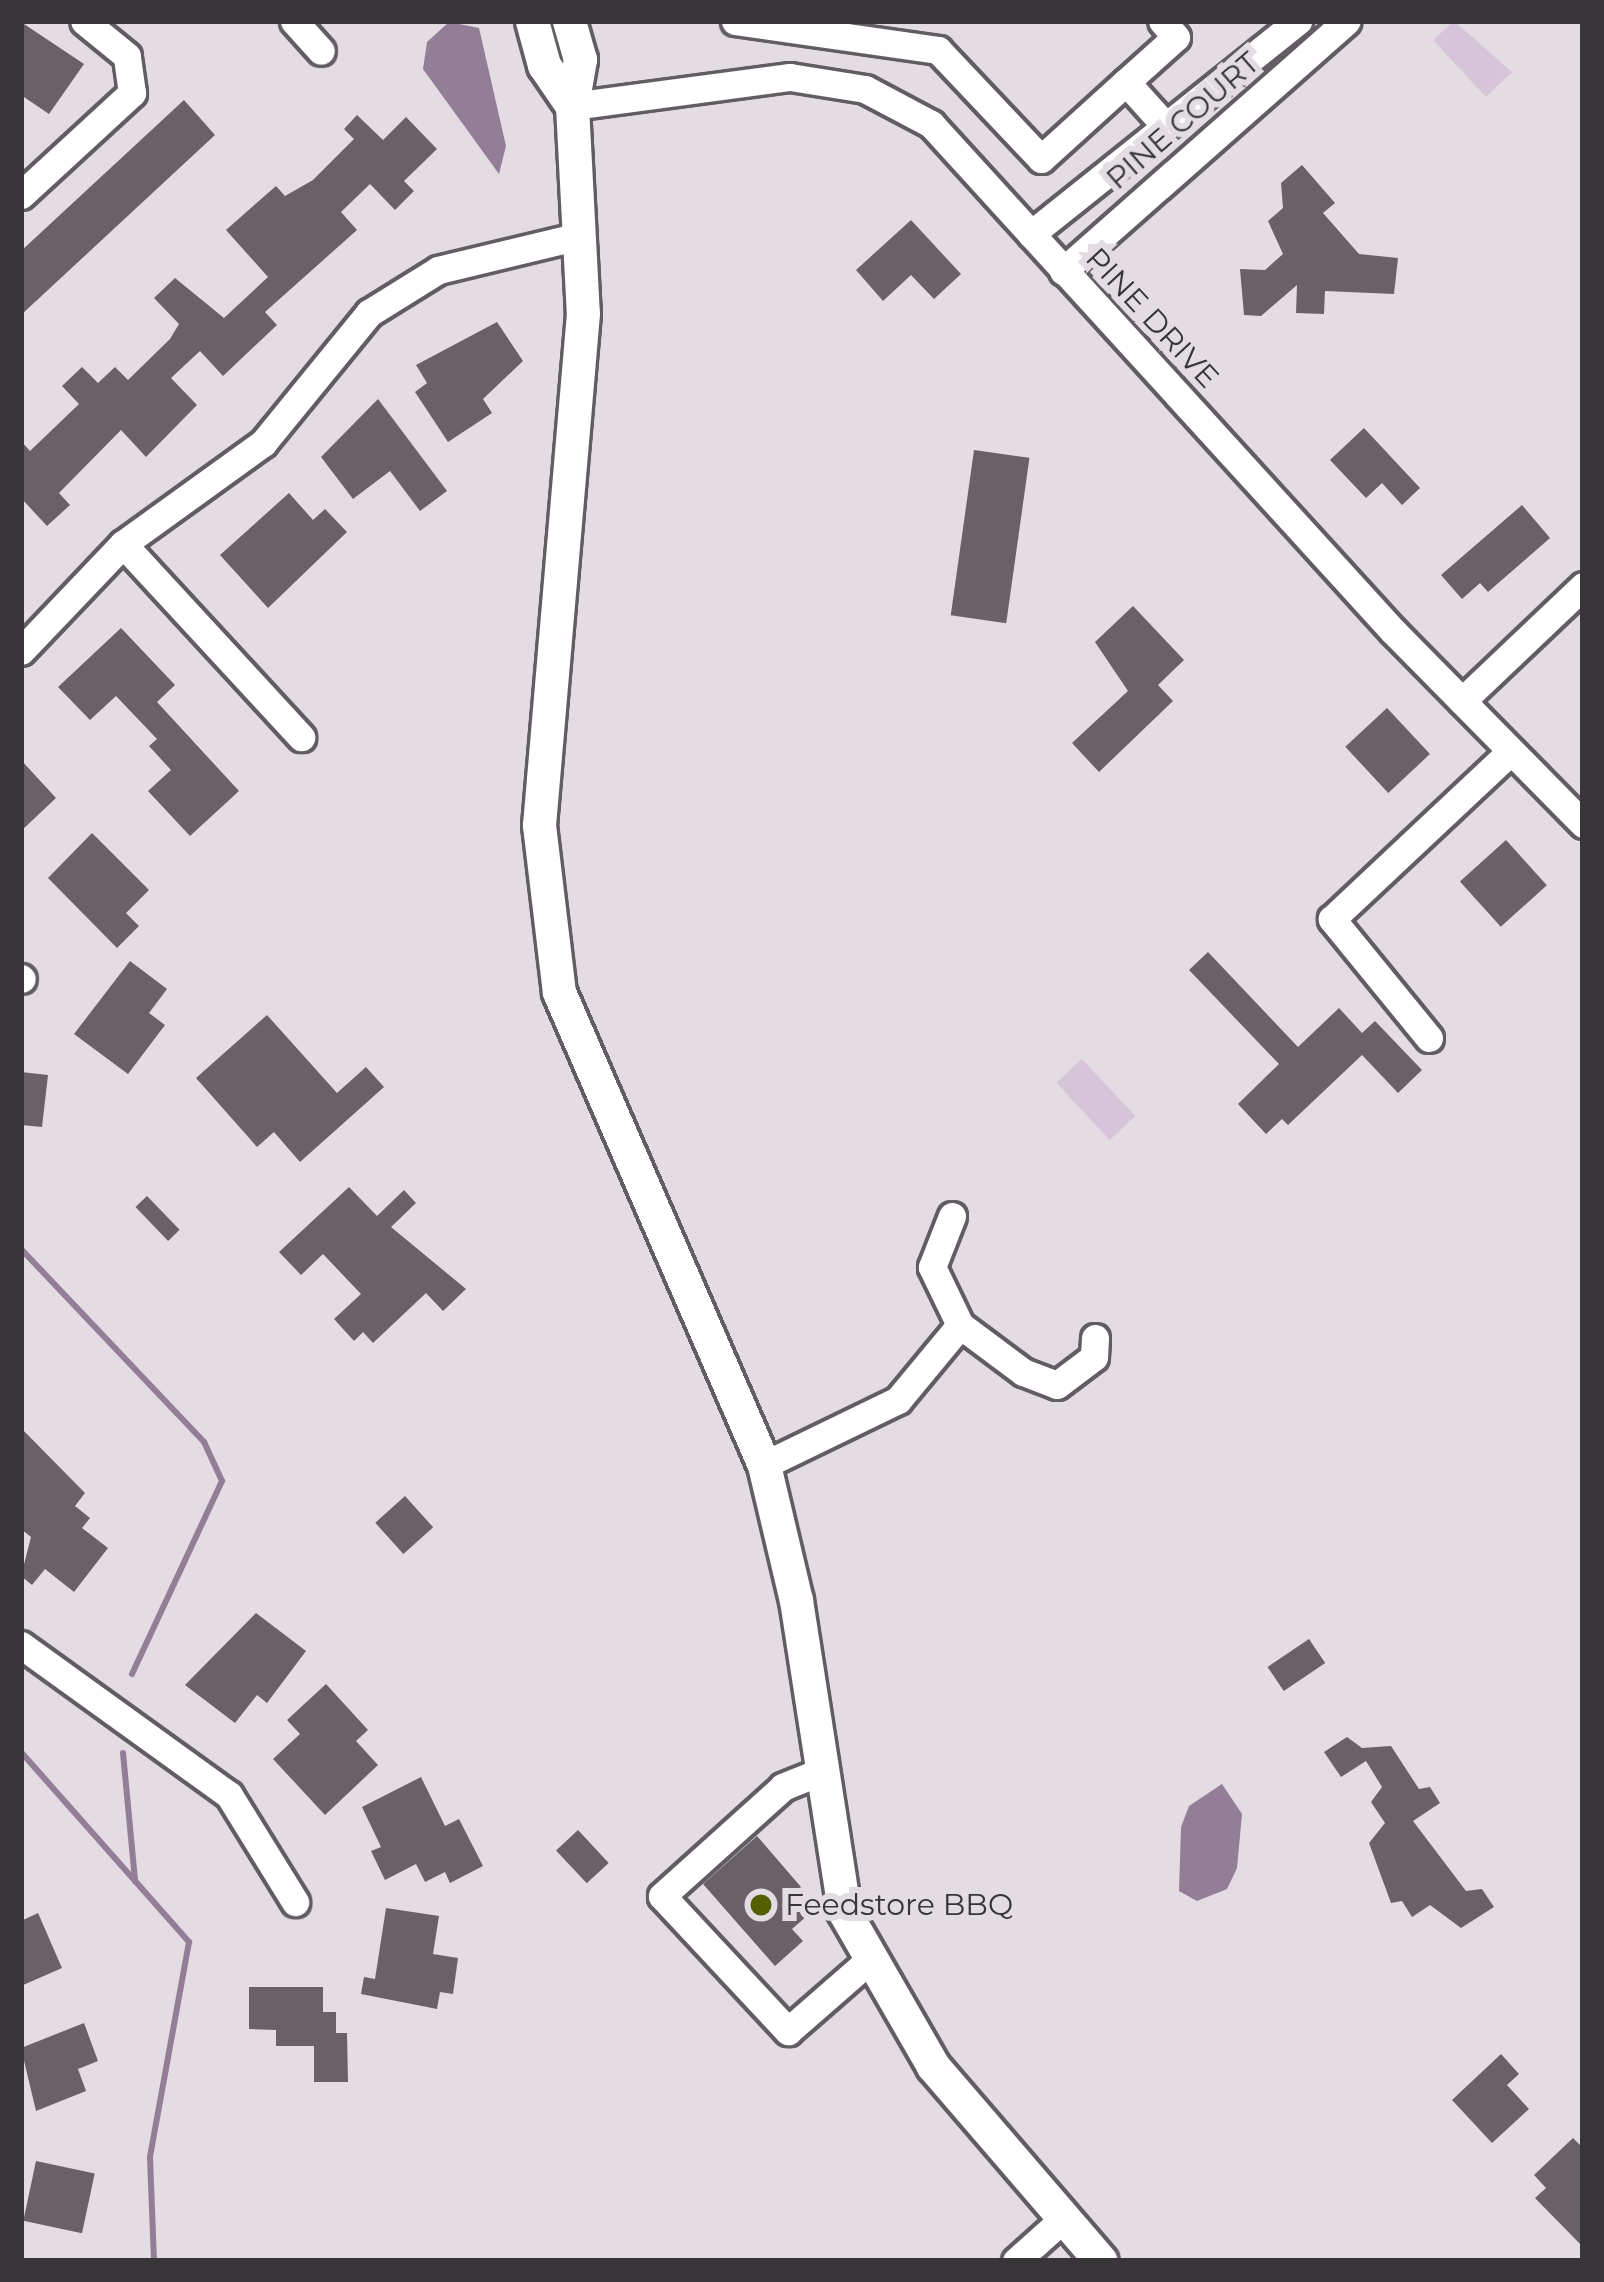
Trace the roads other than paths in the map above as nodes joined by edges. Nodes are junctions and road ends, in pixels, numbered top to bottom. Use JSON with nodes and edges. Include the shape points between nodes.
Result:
{"nodes":[{"id":1,"x":84,"y":21,"type":"edge"},
{"id":2,"x":294,"y":21,"type":"edge"},
{"id":3,"x":532,"y":21,"type":"edge"},
{"id":4,"x":569,"y":21,"type":"edge"},
{"id":5,"x":735,"y":21,"type":"edge"},
{"id":6,"x":1162,"y":21,"type":"edge"},
{"id":7,"x":1298,"y":21,"type":"edge"},
{"id":8,"x":1347,"y":21,"type":"edge"},
{"id":9,"x":830,"y":27,"type":"edge"},
{"id":10,"x":321,"y":51,"type":"dead end"},
{"id":11,"x":1126,"y":82,"type":"junction"},
{"id":12,"x":572,"y":106,"type":"junction"},
{"id":13,"x":1162,"y":122,"type":"junction"},
{"id":14,"x":21,"y":195,"type":"edge"},
{"id":15,"x":1030,"y":234,"type":"junction"},
{"id":16,"x":580,"y":236,"type":"junction"},
{"id":17,"x":1063,"y":271,"type":"junction"},
{"id":18,"x":123,"y":544,"type":"junction"},
{"id":19,"x":1583,"y":586,"type":"edge"},
{"id":20,"x":21,"y":651,"type":"edge"},
{"id":21,"x":1462,"y":701,"type":"junction"},
{"id":22,"x":301,"y":737,"type":"dead end"},
{"id":23,"x":1511,"y":751,"type":"junction"},
{"id":24,"x":1583,"y":824,"type":"edge"},
{"id":25,"x":1429,"y":1039,"type":"dead end"},
{"id":26,"x":952,"y":1216,"type":"dead end"},
{"id":27,"x":960,"y":1324,"type":"junction"},
{"id":28,"x":1095,"y":1338,"type":"dead end"},
{"id":29,"x":764,"y":1466,"type":"junction"},
{"id":30,"x":21,"y":1646,"type":"edge"},
{"id":31,"x":817,"y":1773,"type":"junction"},
{"id":32,"x":295,"y":1902,"type":"dead end"},
{"id":33,"x":868,"y":1962,"type":"junction"},
{"id":34,"x":1063,"y":2219,"type":"junction"},
{"id":35,"x":1091,"y":2258,"type":"edge"},
{"id":36,"x":1016,"y":2261,"type":"edge"}],
"edges":[{"from":1,"to":14,"type":"street","via":[[128,56],[132,93]]},
{"from":2,"to":10,"type":"street"},
{"from":3,"to":12,"type":"main road","via":[[544,65]]},
{"from":4,"to":12,"type":"main road","via":[[580,59]]},
{"from":5,"to":9,"type":"street"},
{"from":6,"to":11,"type":"street","via":[[1176,37]]},
{"from":7,"to":13,"type":"street"},
{"from":8,"to":17,"type":"street","name":"PINE COURT"},
{"from":9,"to":11,"type":"street","via":[[938,50],[1041,159]]},
{"from":11,"to":13,"type":"street"},
{"from":12,"to":15,"type":"street","name":"PINE DRIVE","via":[[790,77],[866,89],[931,124]]},
{"from":12,"to":16,"type":"main road"},
{"from":13,"to":15,"type":"street"},
{"from":15,"to":17,"type":"street","name":"PINE DRIVE"},
{"from":16,"to":18,"type":"street","via":[[438,270],[369,313],[263,443]]},
{"from":16,"to":29,"type":"main road","via":[[576,413],[540,762],[541,890],[567,1012]]},
{"from":17,"to":21,"type":"street","name":"PINE DRIVE"},
{"from":18,"to":20,"type":"street"},
{"from":18,"to":22,"type":"street"},
{"from":19,"to":21,"type":"street"},
{"from":21,"to":23,"type":"street","name":"PINE DRIVE"},
{"from":23,"to":24,"type":"street","name":"PINE DRIVE"},
{"from":23,"to":25,"type":"street","via":[[1332,919]]},
{"from":26,"to":27,"type":"street","via":[[932,1267]]},
{"from":27,"to":28,"type":"street","via":[[1023,1372],[1057,1385],[1094,1357]]},
{"from":27,"to":29,"type":"street","via":[[898,1400]]},
{"from":29,"to":31,"type":"main road","via":[[796,1600]]},
{"from":30,"to":32,"type":"street","via":[[229,1795]]},
{"from":31,"to":33,"type":"main road","via":[[832,1873]]},
{"from":31,"to":33,"type":"street","via":[[783,1787],[662,1896],[788,2031]]},
{"from":33,"to":34,"type":"main road","via":[[933,2066]]},
{"from":34,"to":35,"type":"main road"},
{"from":34,"to":36,"type":"street"}]}
